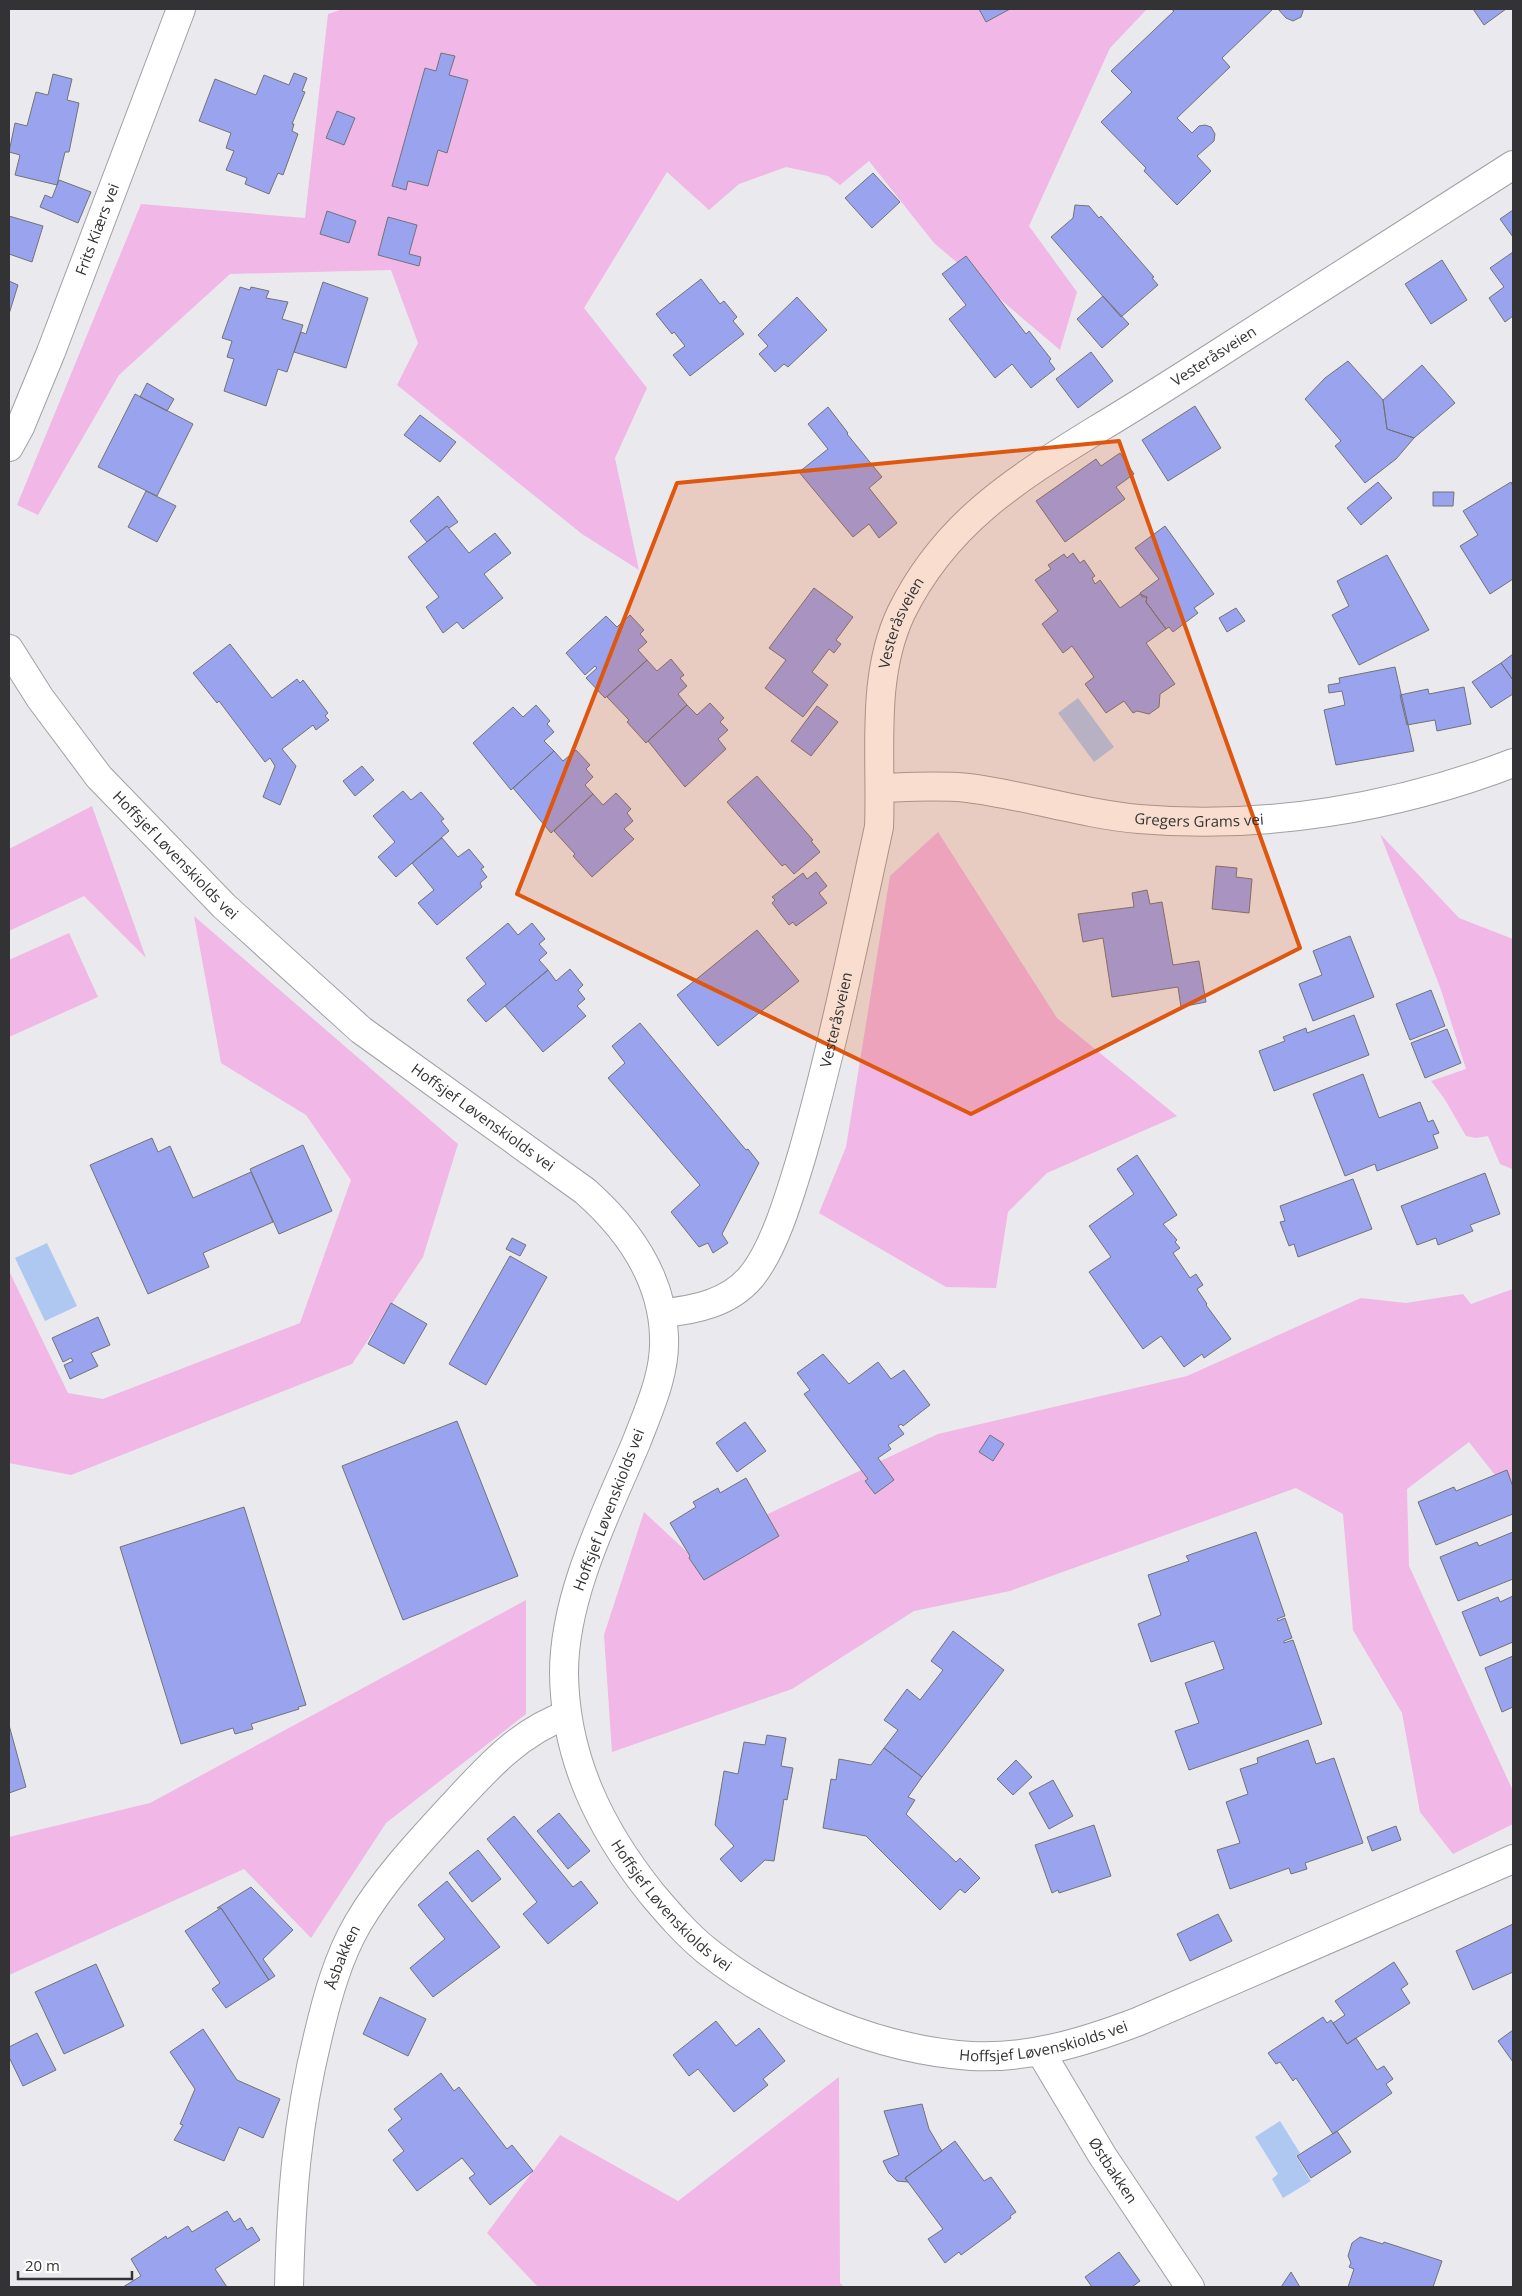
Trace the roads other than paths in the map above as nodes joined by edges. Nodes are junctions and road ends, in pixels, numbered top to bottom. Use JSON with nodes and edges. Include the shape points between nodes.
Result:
{"nodes":[{"id":1,"x":181,"y":9,"type":"edge"},
{"id":2,"x":1513,"y":165,"type":"edge"},
{"id":3,"x":9,"y":447,"type":"edge"},
{"id":4,"x":9,"y":649,"type":"edge"},
{"id":5,"x":1513,"y":763,"type":"edge"},
{"id":6,"x":881,"y":788,"type":"junction"},
{"id":7,"x":663,"y":1313,"type":"junction"},
{"id":8,"x":567,"y":1715,"type":"junction"},
{"id":9,"x":1513,"y":1859,"type":"edge"},
{"id":10,"x":1040,"y":2051,"type":"junction"},
{"id":11,"x":289,"y":2287,"type":"edge"},
{"id":12,"x":1190,"y":2287,"type":"edge"}],
"edges":[{"from":1,"to":3,"type":"street","name":"Frits Kiærs vei","via":[[52,352]]},
{"from":2,"to":6,"type":"street","name":"Vesteråsveien","via":[[1164,389],[1034,468],[991,499],[958,531],[916,585],[900,615],[890,646],[879,717]]},
{"from":4,"to":7,"type":"street","name":"Hoffsjef Løvenskiolds vei","via":[[40,698],[99,777],[224,906],[361,1030],[585,1191],[612,1215],[637,1249],[652,1278]]},
{"from":5,"to":6,"type":"street","name":"Gregers Grams vei","via":[[1428,792],[1304,815],[1236,821],[1138,819],[969,789],[934,786]]},
{"from":6,"to":7,"type":"street","name":"Vesteråsveien","via":[[879,827],[838,1016],[818,1100],[779,1224],[751,1277],[732,1293],[692,1310]]},
{"from":7,"to":8,"type":"street","name":"Hoffsjef Løvenskiolds vei","via":[[662,1366],[651,1406],[596,1538],[567,1630],[564,1673]]},
{"from":8,"to":10,"type":"street","name":"Hoffsjef Løvenskiolds vei","via":[[584,1782],[604,1824],[635,1872],[668,1914],[704,1948],[742,1977],[825,2020],[924,2049],[970,2056]]},
{"from":8,"to":11,"type":"street","name":"Åsbakken","via":[[532,1732],[482,1774],[416,1845],[358,1923],[341,1958],[325,2006],[310,2071],[292,2184]]},
{"from":9,"to":10,"type":"street","name":"Hoffsjef Løvenskiolds vei","via":[[1137,2022],[1094,2039]]},
{"from":10,"to":12,"type":"street","name":"Østbakken","via":[[1102,2156]]}]}
